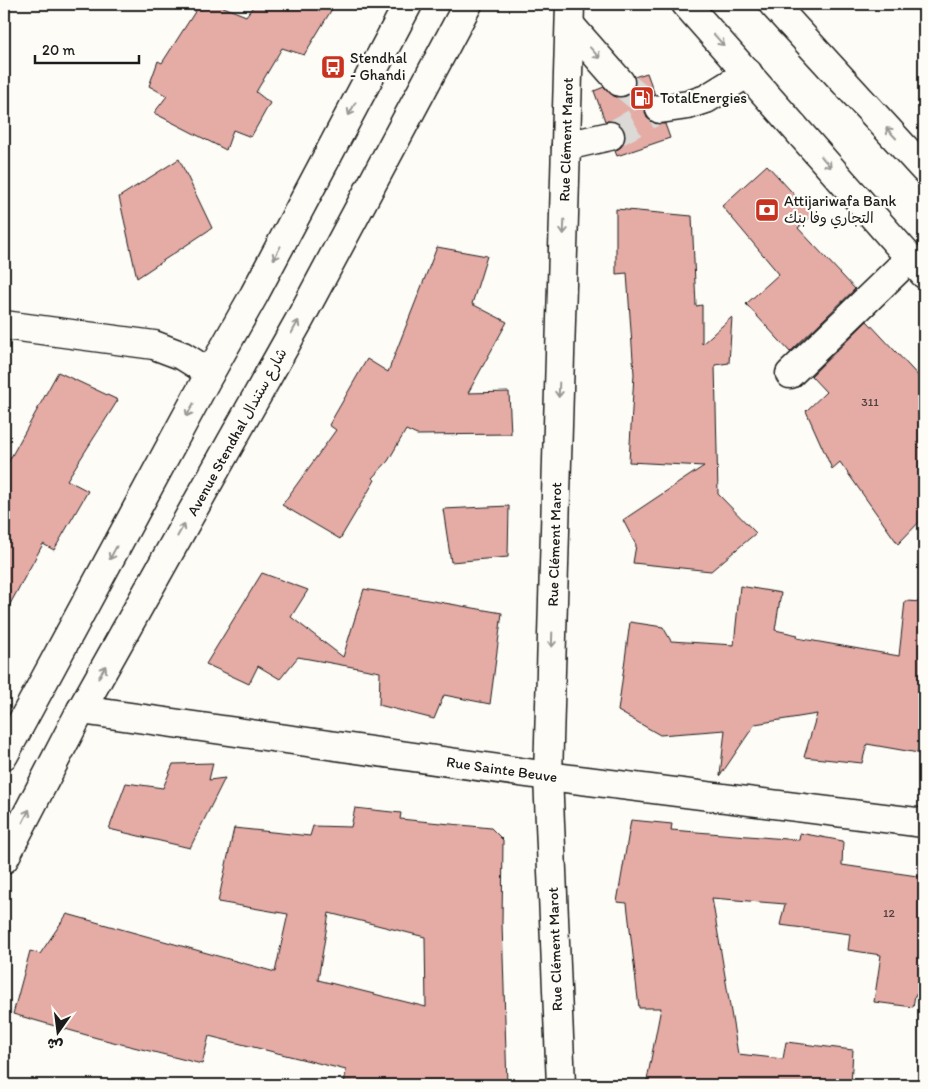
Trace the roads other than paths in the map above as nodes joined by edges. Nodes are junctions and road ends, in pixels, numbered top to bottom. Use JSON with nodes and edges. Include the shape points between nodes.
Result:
{"nodes":[{"id":1,"x":408,"y":4,"type":"edge"},
{"id":2,"x":468,"y":4,"type":"edge"},
{"id":3,"x":686,"y":4,"type":"edge"},
{"id":4,"x":773,"y":4,"type":"edge"},
{"id":5,"x":570,"y":14,"type":"edge"},
{"id":6,"x":748,"y":73,"type":"junction"},
{"id":7,"x":620,"y":82,"type":"tunnel mouth"},
{"id":8,"x":660,"y":109,"type":"dead end"},
{"id":9,"x":610,"y":136,"type":"tunnel mouth"},
{"id":10,"x":566,"y":146,"type":"junction"},
{"id":11,"x":924,"y":169,"type":"edge"},
{"id":12,"x":917,"y":266,"type":"edge"},
{"id":13,"x":4,"y":325,"type":"edge"},
{"id":14,"x":210,"y":373,"type":"junction"},
{"id":15,"x":790,"y":374,"type":"dead end"},
{"id":16,"x":81,"y":710,"type":"junction"},
{"id":17,"x":4,"y":753,"type":"edge"},
{"id":18,"x":548,"y":776,"type":"junction"},
{"id":19,"x":924,"y":823,"type":"edge"},
{"id":20,"x":4,"y":859,"type":"edge"},
{"id":21,"x":561,"y":1085,"type":"edge"}],
"edges":[{"from":1,"to":14,"type":"main road","one_way":true},
{"from":16,"to":2,"type":"main road","name":"Avenue Stendhal شارع ستندال","one_way":true,"via":[[300,319]]},
{"from":3,"to":6,"type":"main road","one_way":true},
{"from":11,"to":4,"type":"main road","one_way":true},
{"from":5,"to":7,"type":"main road","one_way":true},
{"from":5,"to":10,"type":"main road","name":"Rue Clément Marot"},
{"from":6,"to":8,"type":"main road","via":[[706,99]]},
{"from":6,"to":12,"type":"main road","one_way":true},
{"from":9,"to":10,"type":"main road"},
{"from":10,"to":18,"type":"main road","name":"Rue Clément Marot","one_way":true},
{"from":12,"to":15,"type":"main road"},
{"from":13,"to":14,"type":"main road","via":[[154,346],[183,356]]},
{"from":14,"to":17,"type":"main road","one_way":true},
{"from":16,"to":18,"type":"main road","name":"Rue Sainte Beuve"},
{"from":20,"to":16,"type":"main road","name":"Avenue Stendhal شارع ستندال","one_way":true},
{"from":18,"to":19,"type":"main road","name":"Rue Sainte Beuve"},
{"from":18,"to":21,"type":"main road","name":"Rue Clément Marot"}]}
